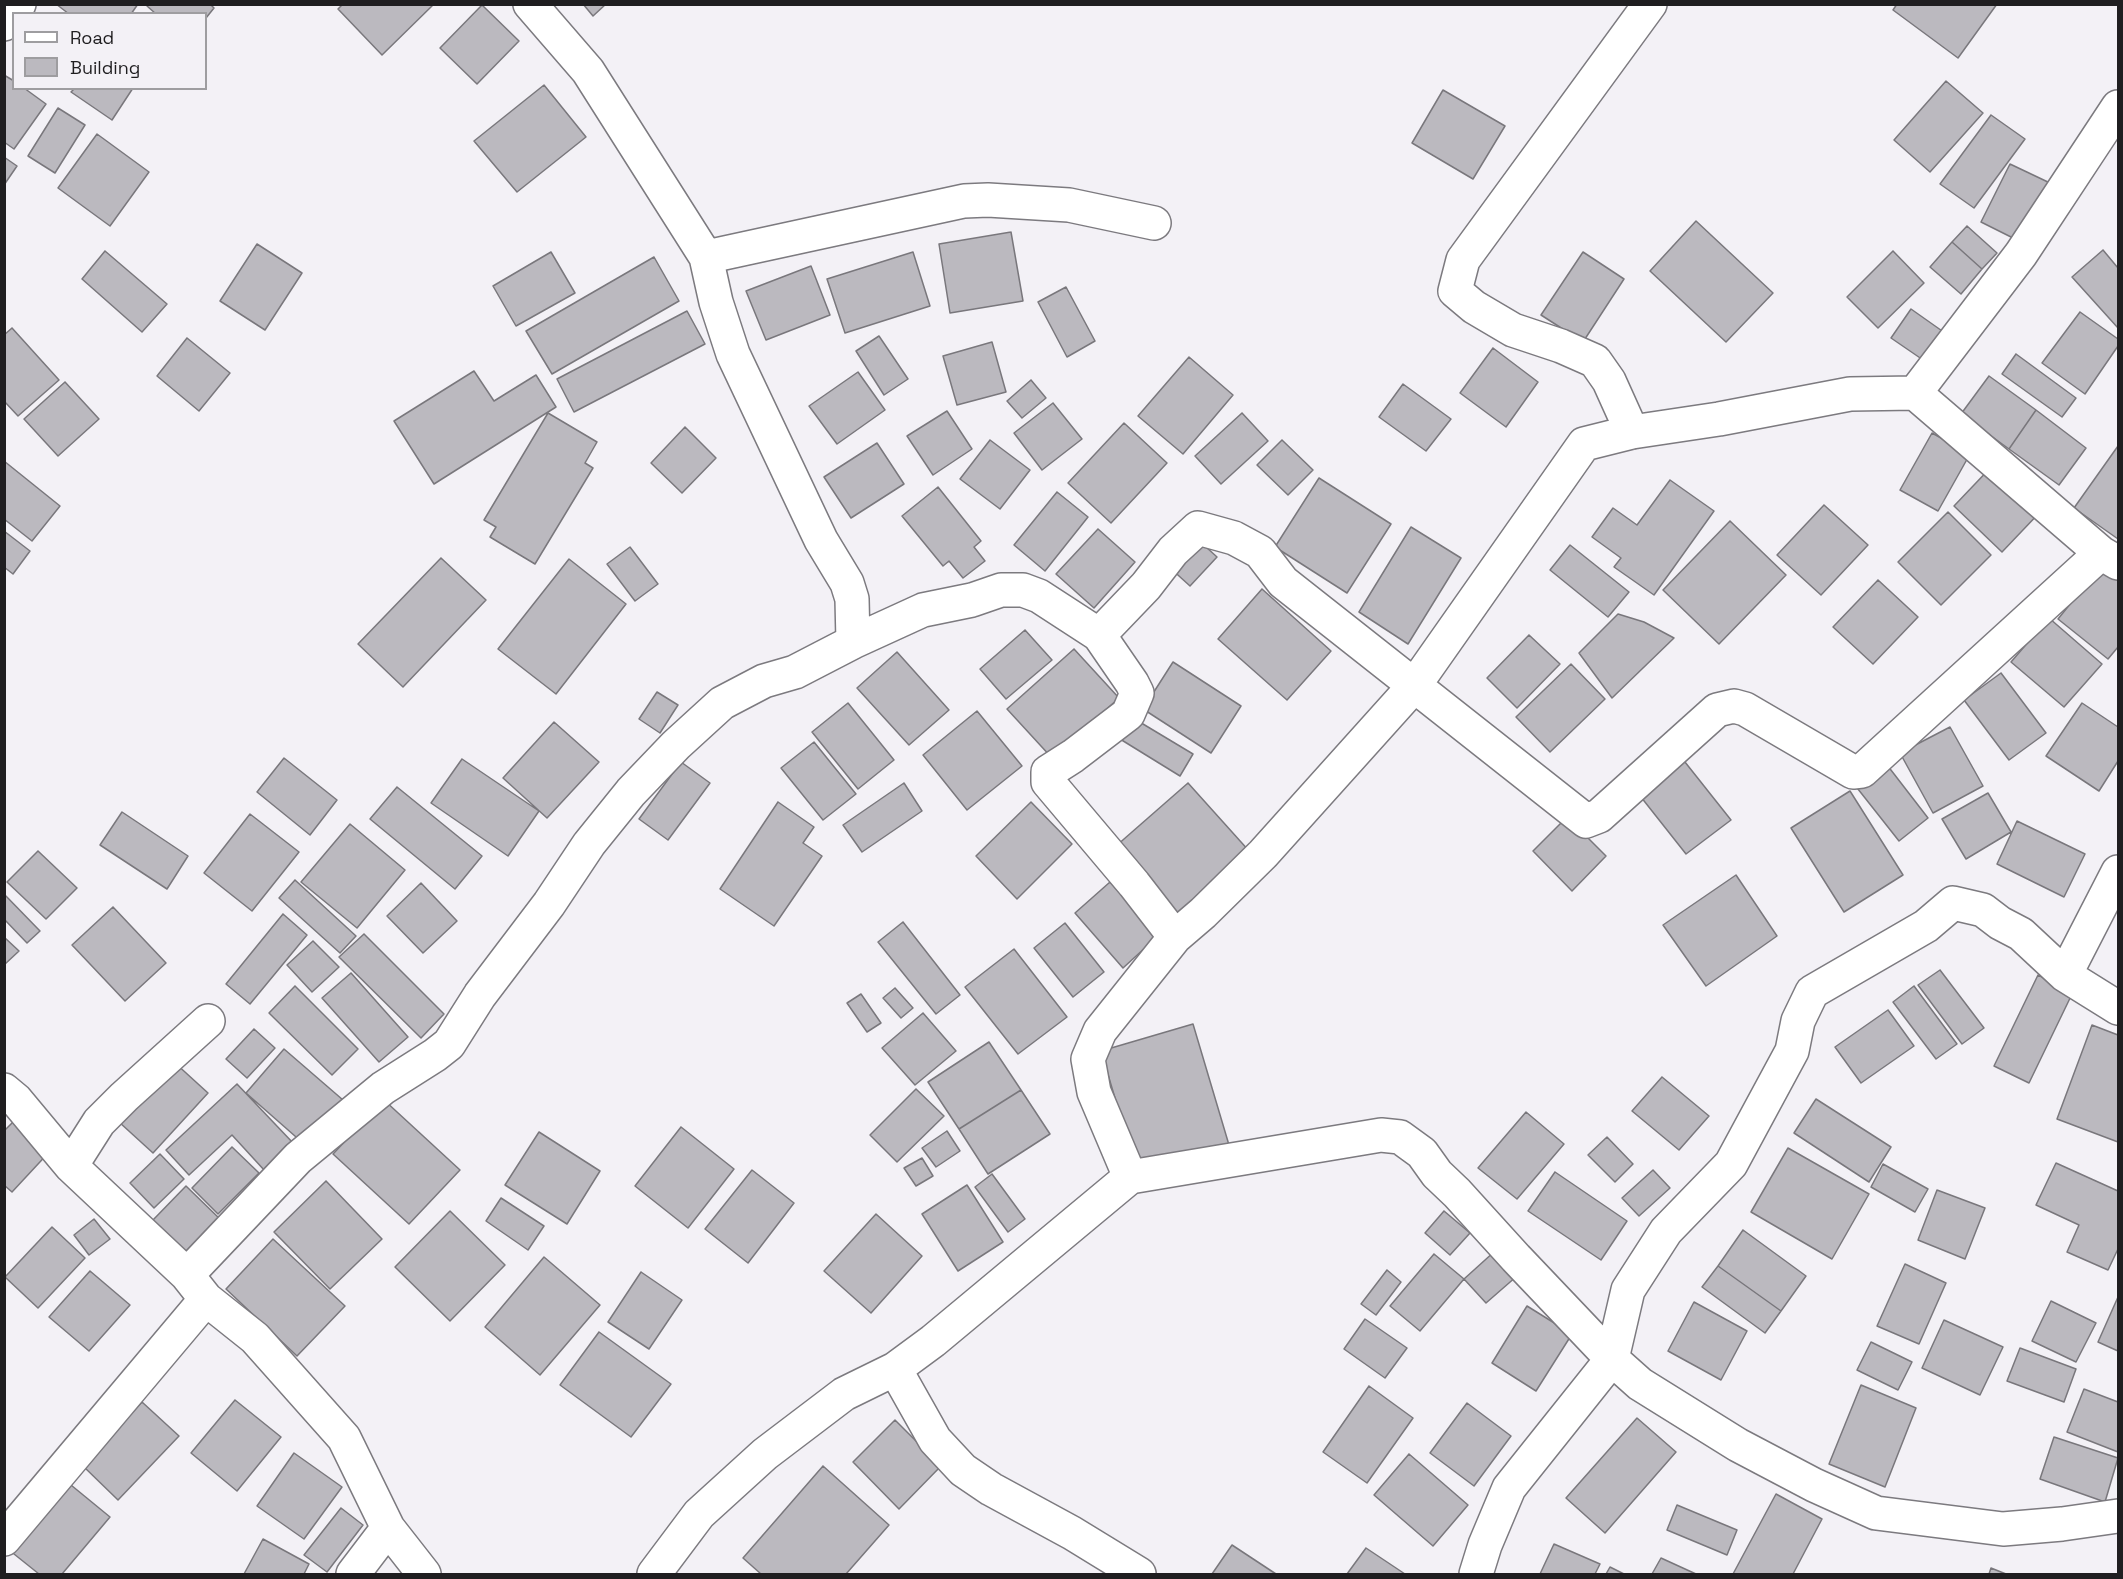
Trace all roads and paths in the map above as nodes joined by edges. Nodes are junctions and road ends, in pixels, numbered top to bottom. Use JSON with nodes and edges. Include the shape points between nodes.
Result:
{"nodes":[{"id":1,"x":530,"y":4,"type":"edge"},
{"id":2,"x":1650,"y":4,"type":"edge"},
{"id":3,"x":2118,"y":107,"type":"edge"},
{"id":4,"x":1154,"y":223,"type":"dead end"},
{"id":5,"x":706,"y":256,"type":"junction"},
{"id":6,"x":1915,"y":393,"type":"junction"},
{"id":7,"x":1632,"y":432,"type":"junction"},
{"id":8,"x":2110,"y":558,"type":"edge"},
{"id":9,"x":1099,"y":635,"type":"junction"},
{"id":10,"x":853,"y":642,"type":"junction"},
{"id":11,"x":1414,"y":686,"type":"junction"},
{"id":12,"x":2118,"y":872,"type":"edge"},
{"id":13,"x":1175,"y":937,"type":"junction"},
{"id":14,"x":2065,"y":975,"type":"junction"},
{"id":15,"x":2118,"y":1008,"type":"edge"},
{"id":16,"x":208,"y":1021,"type":"dead end"},
{"id":17,"x":8,"y":1099,"type":"edge"},
{"id":18,"x":71,"y":1166,"type":"junction"},
{"id":19,"x":1130,"y":1178,"type":"junction"},
{"id":20,"x":197,"y":1287,"type":"junction"},
{"id":21,"x":1612,"y":1359,"type":"junction"},
{"id":22,"x":895,"y":1369,"type":"junction"},
{"id":23,"x":2118,"y":1516,"type":"edge"},
{"id":24,"x":388,"y":1528,"type":"junction"},
{"id":25,"x":4,"y":1539,"type":"edge"},
{"id":26,"x":353,"y":1575,"type":"edge"},
{"id":27,"x":424,"y":1575,"type":"edge"},
{"id":28,"x":654,"y":1575,"type":"edge"},
{"id":29,"x":1139,"y":1575,"type":"edge"},
{"id":30,"x":1476,"y":1575,"type":"edge"}],
"edges":[{"from":1,"to":5,"type":"street","via":[[588,71]]},
{"from":2,"to":7,"type":"street","via":[[1463,260],[1455,291],[1474,308],[1513,330],[1595,361],[1609,381]]},
{"from":3,"to":6,"type":"street","via":[[2021,254]]},
{"from":4,"to":5,"type":"street","via":[[1069,205],[964,201]]},
{"from":5,"to":10,"type":"street","via":[[733,354],[821,540],[847,583],[852,599]]},
{"from":6,"to":7,"type":"street","via":[[1850,394]]},
{"from":6,"to":8,"type":"street"},
{"from":7,"to":11,"type":"street","via":[[1584,444]]},
{"from":8,"to":11,"type":"street","via":[[1862,771],[1853,772],[1734,706],[1717,710],[1599,816],[1586,821]]},
{"from":9,"to":10,"type":"street","via":[[1040,596],[1023,590],[1001,590],[922,610]]},
{"from":9,"to":11,"type":"street","via":[[1198,528],[1234,538],[1260,552],[1283,582]]},
{"from":9,"to":13,"type":"street","via":[[1137,693],[1128,714],[1048,772],[1048,782]]},
{"from":10,"to":20,"type":"street","via":[[722,704],[676,745],[589,844],[480,994],[449,1044],[383,1088],[298,1158]]},
{"from":11,"to":13,"type":"street","via":[[1263,854]]},
{"from":12,"to":14,"type":"street"},
{"from":13,"to":19,"type":"street","via":[[1101,1031],[1088,1059],[1094,1092]]},
{"from":14,"to":15,"type":"street"},
{"from":14,"to":21,"type":"street","via":[[2021,934],[1983,910],[1953,903],[1926,926],[1812,992],[1798,1021],[1792,1051],[1731,1164],[1666,1231],[1628,1290]]},
{"from":16,"to":18,"type":"street","via":[[99,1122]]},
{"from":17,"to":18,"type":"street"},
{"from":18,"to":20,"type":"street"},
{"from":19,"to":21,"type":"street","via":[[1373,1136],[1400,1137],[1422,1153],[1437,1174]]},
{"from":19,"to":22,"type":"street"},
{"from":20,"to":24,"type":"street","via":[[255,1338],[344,1438]]},
{"from":20,"to":25,"type":"street"},
{"from":21,"to":23,"type":"street","via":[[1640,1384],[1738,1445],[1876,1513],[2003,1529]]},
{"from":21,"to":30,"type":"street","via":[[1509,1488]]},
{"from":22,"to":28,"type":"street","via":[[844,1394],[765,1454],[699,1514]]},
{"from":22,"to":29,"type":"street","via":[[935,1440],[963,1470]]},
{"from":24,"to":26,"type":"street"},
{"from":24,"to":27,"type":"street"}]}
